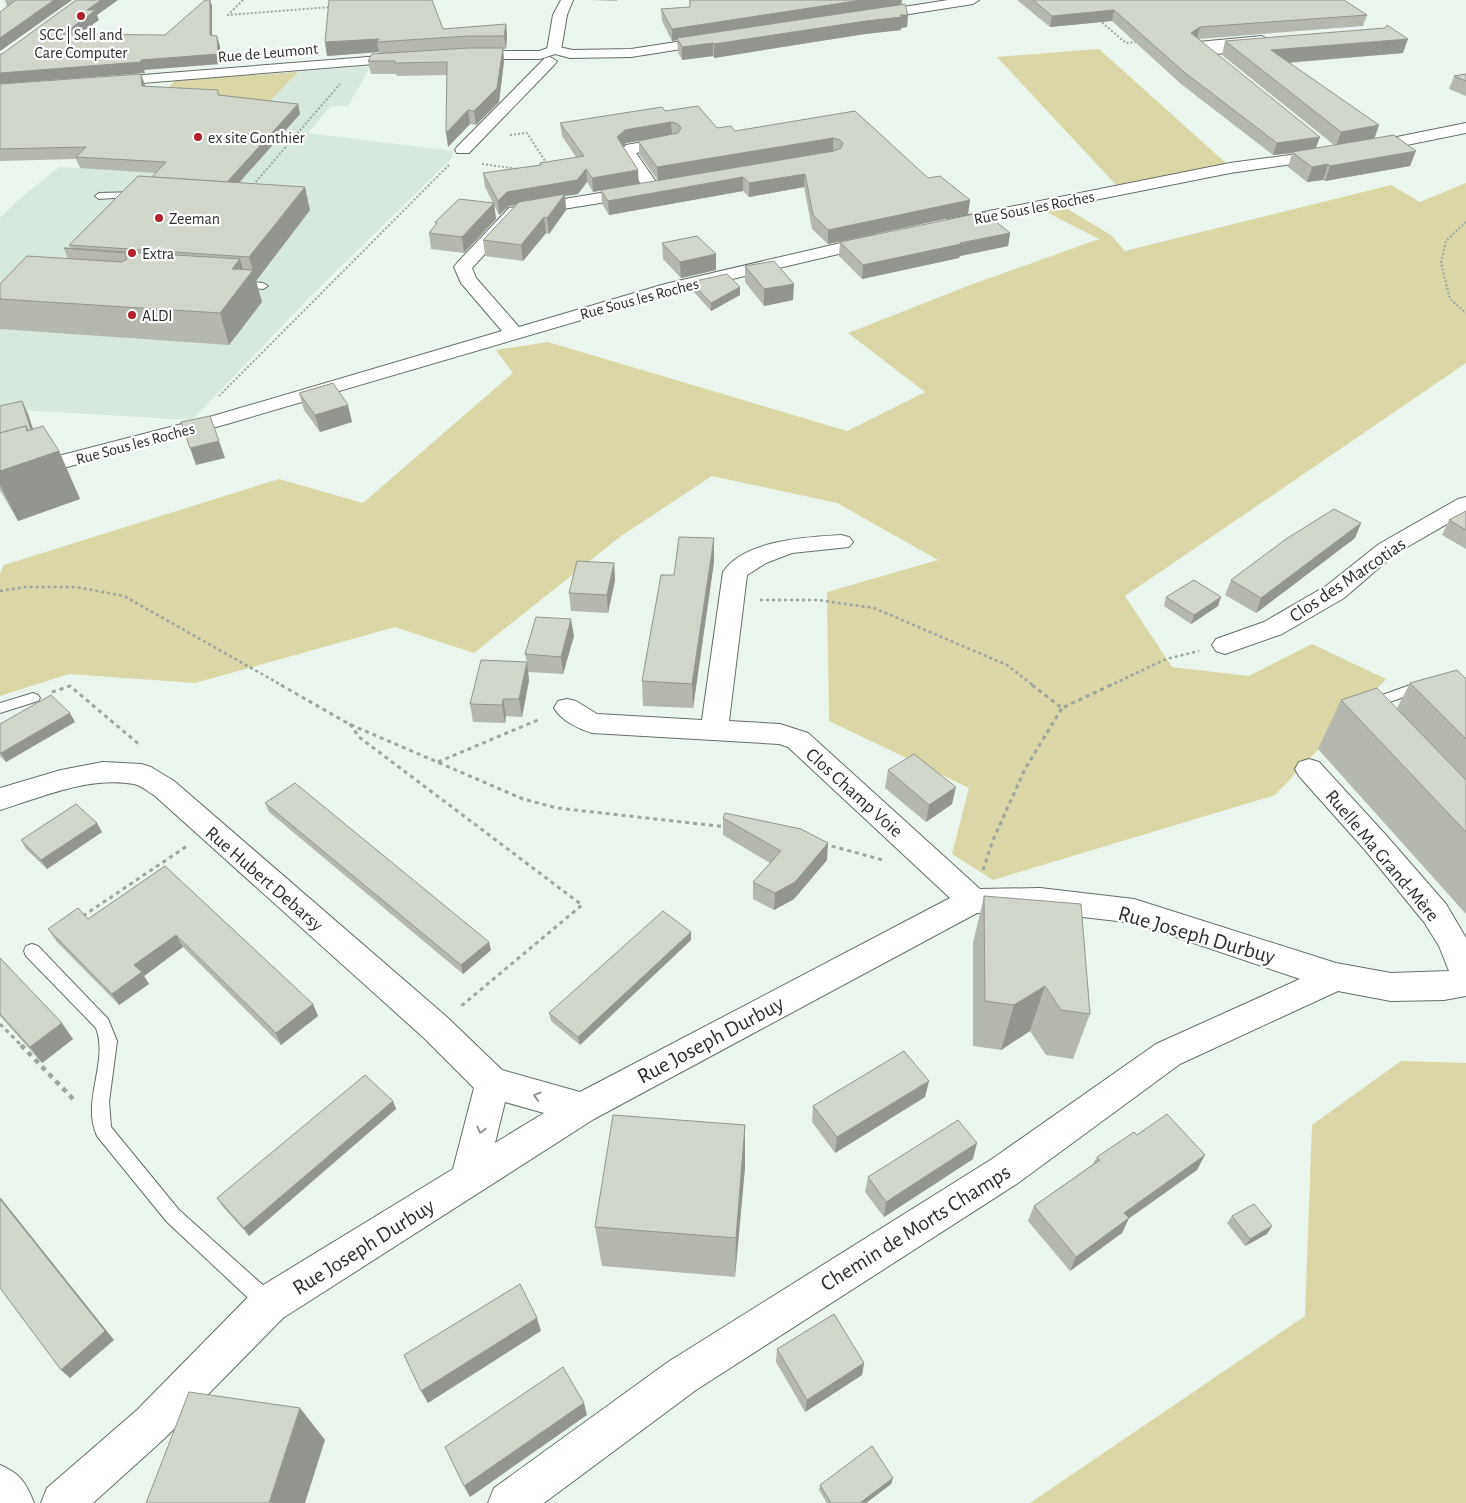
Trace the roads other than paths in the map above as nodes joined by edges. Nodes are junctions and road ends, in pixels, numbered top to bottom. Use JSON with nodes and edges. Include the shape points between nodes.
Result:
{"nodes":[{"id":1,"x":567,"y":0,"type":"edge"},
{"id":2,"x":973,"y":0,"type":"edge"},
{"id":3,"x":860,"y":17,"type":"edge"},
{"id":4,"x":728,"y":38,"type":"edge"},
{"id":5,"x":1274,"y":42,"type":"edge"},
{"id":6,"x":548,"y":55,"type":"junction"},
{"id":7,"x":453,"y":56,"type":"edge"},
{"id":8,"x":417,"y":58,"type":"edge"},
{"id":9,"x":1219,"y":63,"type":"edge"},
{"id":10,"x":87,"y":83,"type":"edge"},
{"id":11,"x":1466,"y":128,"type":"edge"},
{"id":12,"x":672,"y":142,"type":"edge"},
{"id":13,"x":1318,"y":142,"type":"edge"},
{"id":14,"x":464,"y":150,"type":"road end"},
{"id":15,"x":1342,"y":152,"type":"junction"},
{"id":16,"x":672,"y":186,"type":"edge"},
{"id":17,"x":653,"y":189,"type":"junction"},
{"id":18,"x":146,"y":195,"type":"edge"},
{"id":19,"x":99,"y":196,"type":"dead end"},
{"id":20,"x":942,"y":226,"type":"edge"},
{"id":21,"x":894,"y":236,"type":"edge"},
{"id":22,"x":234,"y":284,"type":"edge"},
{"id":23,"x":263,"y":286,"type":"dead end"},
{"id":24,"x":514,"y":333,"type":"junction"},
{"id":25,"x":0,"y":478,"type":"edge"},
{"id":26,"x":1466,"y":504,"type":"edge"},
{"id":27,"x":842,"y":542,"type":"dead end"},
{"id":28,"x":1224,"y":645,"type":"road end"},
{"id":29,"x":1437,"y":687,"type":"edge"},
{"id":30,"x":32,"y":698,"type":"dead end"},
{"id":31,"x":0,"y":708,"type":"edge"},
{"id":32,"x":567,"y":708,"type":"road end"},
{"id":33,"x":1377,"y":715,"type":"edge"},
{"id":34,"x":714,"y":730,"type":"junction"},
{"id":35,"x":1309,"y":768,"type":"dead end"},
{"id":36,"x":0,"y":799,"type":"edge"},
{"id":37,"x":973,"y":901,"type":"junction"},
{"id":38,"x":32,"y":951,"type":"dead end"},
{"id":39,"x":1466,"y":972,"type":"edge"},
{"id":40,"x":1336,"y":977,"type":"junction"},
{"id":41,"x":1466,"y":982,"type":"edge"},
{"id":42,"x":492,"y":1083,"type":"junction"},
{"id":43,"x":582,"y":1108,"type":"junction"},
{"id":44,"x":468,"y":1181,"type":"junction"},
{"id":45,"x":269,"y":1304,"type":"junction"},
{"id":46,"x":0,"y":1486,"type":"edge"},
{"id":47,"x":13,"y":1503,"type":"edge"},
{"id":48,"x":62,"y":1503,"type":"edge"},
{"id":49,"x":509,"y":1503,"type":"edge"}],
"edges":[{"from":1,"to":6,"type":"street"},
{"from":2,"to":3,"type":"street"},
{"from":4,"to":6,"type":"street","via":[[631,52],[570,54],[564,59]]},
{"from":5,"to":9,"type":"street","via":[[1197,45]]},
{"from":6,"to":7,"type":"street"},
{"from":6,"to":14,"type":"street"},
{"from":8,"to":10,"type":"street","name":"Rue de Leumont"},
{"from":11,"to":15,"type":"street","name":"Rue Sous les Roches"},
{"from":12,"to":17,"type":"street","via":[[632,148],[627,152]]},
{"from":13,"to":15,"type":"street"},
{"from":15,"to":20,"type":"street","name":"Rue Sous les Roches","via":[[1230,168]]},
{"from":16,"to":17,"type":"street"},
{"from":17,"to":24,"type":"street","via":[[515,212],[463,267],[467,279]]},
{"from":18,"to":19,"type":"lane"},
{"from":21,"to":24,"type":"street","name":"Rue Sous les Roches","via":[[672,288]]},
{"from":22,"to":23,"type":"lane"},
{"from":24,"to":25,"type":"street","name":"Rue Sous les Roches","via":[[192,428]]},
{"from":26,"to":28,"type":"street","name":"Clos des Marcotias","via":[[1387,549],[1335,592],[1273,628]]},
{"from":27,"to":34,"type":"street","via":[[801,544],[756,558],[735,572]]},
{"from":29,"to":33,"type":"lane","via":[[1423,685],[1379,701],[1370,708]]},
{"from":30,"to":31,"type":"lane"},
{"from":32,"to":34,"type":"street","name":"Clos Champ Voie","via":[[592,723]]},
{"from":34,"to":37,"type":"street","name":"Clos Champ Voie","via":[[780,734],[798,740]]},
{"from":35,"to":39,"type":"street","name":"Ruelle Ma Grand-Mère","via":[[1435,913]]},
{"from":36,"to":42,"type":"street","name":"Rue Hubert Debarsy","via":[[61,780],[103,772],[141,774],[164,788],[436,1028]]},
{"from":37,"to":40,"type":"street","name":"Rue Joseph Durbuy","via":[[1040,900],[1134,911]]},
{"from":37,"to":43,"type":"street","name":"Rue Joseph Durbuy"},
{"from":38,"to":45,"type":"lane","via":[[102,1024],[109,1041],[100,1102],[103,1130],[174,1216]]},
{"from":40,"to":41,"type":"street","name":"Rue Joseph Durbuy","via":[[1391,986],[1444,986]]},
{"from":40,"to":49,"type":"street","name":"Chemin de Morts Champs","via":[[1168,1054],[1005,1170],[682,1376]]},
{"from":43,"to":42,"type":"street","name":"Rue Hubert Debarsy","one_way":true},
{"from":42,"to":44,"type":"street","one_way":true},
{"from":43,"to":44,"type":"street","name":"Rue Joseph Durbuy"},
{"from":44,"to":45,"type":"street","name":"Rue Joseph Durbuy"},
{"from":45,"to":48,"type":"street","name":"Rue Joseph Durbuy","via":[[152,1424]]},
{"from":46,"to":47,"type":"street"}]}
